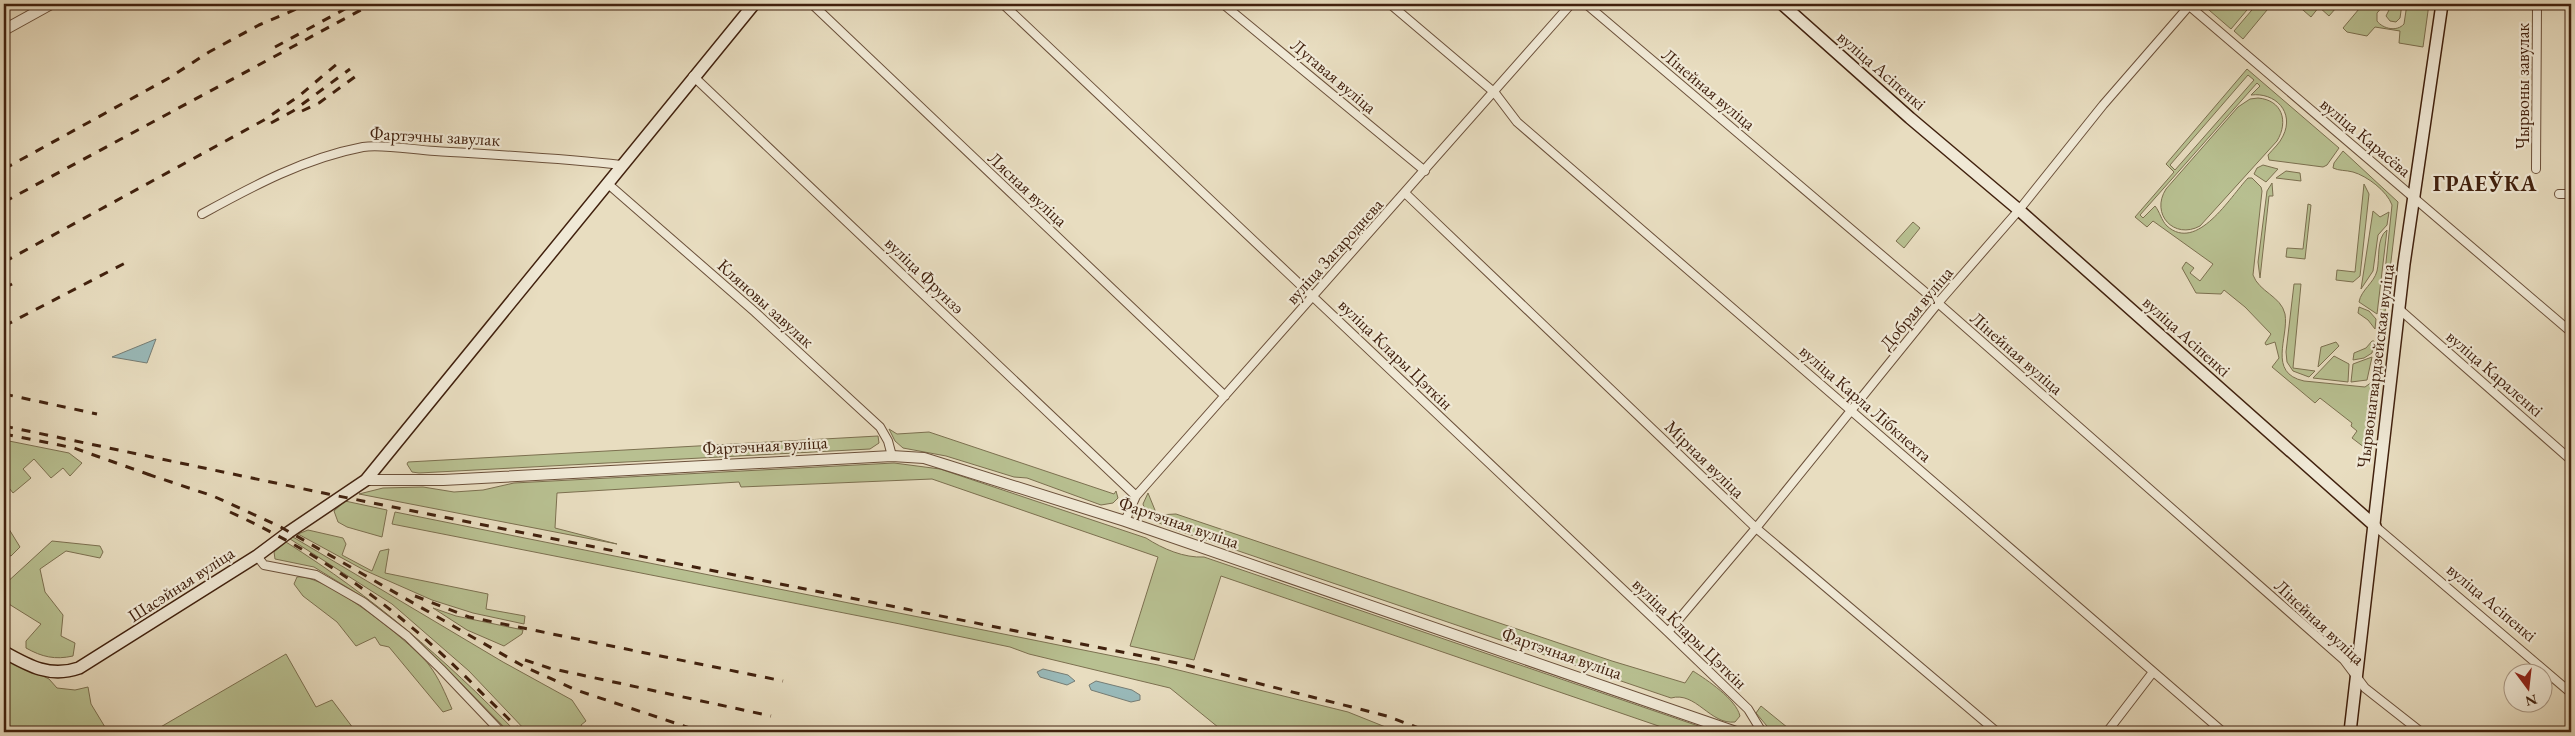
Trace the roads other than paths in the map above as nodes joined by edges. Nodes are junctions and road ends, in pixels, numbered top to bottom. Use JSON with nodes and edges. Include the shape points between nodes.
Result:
{"nodes":[{"id":1,"x":50,"y":4,"type":"edge"},
{"id":2,"x":754,"y":4,"type":"edge"},
{"id":3,"x":812,"y":4,"type":"edge"},
{"id":4,"x":1003,"y":4,"type":"edge"},
{"id":5,"x":1223,"y":4,"type":"edge"},
{"id":6,"x":1390,"y":4,"type":"edge"},
{"id":7,"x":1571,"y":4,"type":"edge"},
{"id":8,"x":1586,"y":4,"type":"edge"},
{"id":9,"x":1782,"y":4,"type":"edge"},
{"id":10,"x":2442,"y":4,"type":"edge"},
{"id":11,"x":2537,"y":4,"type":"edge"},
{"id":12,"x":2188,"y":5,"type":"edge"},
{"id":13,"x":4,"y":30,"type":"edge"},
{"id":14,"x":693,"y":76,"type":"junction"},
{"id":15,"x":1495,"y":93,"type":"junction"},
{"id":16,"x":621,"y":165,"type":"junction"},
{"id":17,"x":2536,"y":169,"type":"dead end"},
{"id":18,"x":1425,"y":171,"type":"junction"},
{"id":19,"x":608,"y":183,"type":"junction"},
{"id":20,"x":1405,"y":193,"type":"junction"},
{"id":21,"x":2559,"y":194,"type":"dead end"},
{"id":22,"x":2571,"y":194,"type":"edge"},
{"id":23,"x":2413,"y":196,"type":"junction"},
{"id":24,"x":2019,"y":210,"type":"junction"},
{"id":25,"x":202,"y":214,"type":"dead end"},
{"id":26,"x":1314,"y":296,"type":"junction"},
{"id":27,"x":1938,"y":303,"type":"junction"},
{"id":28,"x":2399,"y":309,"type":"junction"},
{"id":29,"x":2571,"y":332,"type":"edge"},
{"id":30,"x":1225,"y":396,"type":"junction"},
{"id":31,"x":1851,"y":410,"type":"junction"},
{"id":32,"x":892,"y":456,"type":"junction"},
{"id":33,"x":2571,"y":460,"type":"edge"},
{"id":34,"x":366,"y":480,"type":"junction"},
{"id":35,"x":1136,"y":496,"type":"junction"},
{"id":36,"x":1125,"y":521,"type":"junction"},
{"id":37,"x":2375,"y":526,"type":"junction"},
{"id":38,"x":1756,"y":528,"type":"junction"},
{"id":39,"x":257,"y":556,"type":"junction"},
{"id":40,"x":1668,"y":632,"type":"junction"},
{"id":41,"x":4,"y":652,"type":"edge"},
{"id":42,"x":2153,"y":672,"type":"junction"},
{"id":43,"x":2356,"y":675,"type":"junction"},
{"id":44,"x":2571,"y":693,"type":"edge"},
{"id":45,"x":501,"y":732,"type":"edge"},
{"id":46,"x":1736,"y":732,"type":"edge"},
{"id":47,"x":1762,"y":732,"type":"edge"},
{"id":48,"x":1997,"y":732,"type":"edge"},
{"id":49,"x":2107,"y":732,"type":"edge"},
{"id":50,"x":2223,"y":732,"type":"edge"},
{"id":51,"x":2350,"y":732,"type":"edge"},
{"id":52,"x":2421,"y":732,"type":"edge"}],
"edges":[{"from":1,"to":13,"type":"street"},
{"from":2,"to":14,"type":"main road"},
{"from":3,"to":30,"type":"street","name":"Лясная вуліца"},
{"from":4,"to":26,"type":"street","name":"вуліца Клары Цэткін"},
{"from":5,"to":18,"type":"street","name":"Лугавая вуліца"},
{"from":6,"to":15,"type":"street","name":"вуліца Карла Лібкнехта"},
{"from":7,"to":15,"type":"street","name":"вуліца Загароднева"},
{"from":8,"to":27,"type":"street","name":"Лінейная вуліца"},
{"from":9,"to":24,"type":"main road","name":"вуліца Асіпенкі"},
{"from":10,"to":23,"type":"main road","name":"Чырвонагвардзейская вуліца"},
{"from":11,"to":17,"type":"street","name":"Чырвоны завулак"},
{"from":12,"to":23,"type":"street","name":"вуліца Карасёва"},
{"from":12,"to":24,"type":"street","name":"Добрая вуліца"},
{"from":14,"to":16,"type":"main road"},
{"from":14,"to":35,"type":"street","name":"вуліца Фрунзэ"},
{"from":15,"to":18,"type":"street","name":"вуліца Загароднева"},
{"from":15,"to":31,"type":"street","name":"вуліца Карла Лібкнехта","via":[[1517,122]]},
{"from":16,"to":19,"type":"main road"},
{"from":16,"to":25,"type":"street","name":"Фартэчны завулак","via":[[558,158],[366,147],[332,154],[270,178]]},
{"from":18,"to":20,"type":"street","name":"вуліца Загароднева"},
{"from":19,"to":32,"type":"street","name":"Кляновы завулак","via":[[880,427]]},
{"from":19,"to":34,"type":"main road"},
{"from":20,"to":26,"type":"street","name":"вуліца Загароднева"},
{"from":20,"to":38,"type":"street","name":"Мірная вуліца"},
{"from":21,"to":22,"type":"street"},
{"from":23,"to":28,"type":"main road","name":"Чырвонагвардзейская вуліца"},
{"from":23,"to":29,"type":"street","name":"вуліца Карасёва"},
{"from":24,"to":27,"type":"street","name":"Добрая вуліца"},
{"from":24,"to":37,"type":"main road","name":"вуліца Асіпенкі"},
{"from":26,"to":30,"type":"street","name":"вуліца Загароднева"},
{"from":26,"to":40,"type":"street","name":"вуліца Клары Цэткін"},
{"from":27,"to":31,"type":"street","name":"Добрая вуліца"},
{"from":27,"to":43,"type":"street","name":"Лінейная вуліца","via":[[2344,660]]},
{"from":28,"to":33,"type":"street","name":"вуліца Караленкі"},
{"from":28,"to":37,"type":"main road","name":"Чырвонагвардзейская вуліца"},
{"from":30,"to":35,"type":"street","name":"вуліца Загароднева"},
{"from":31,"to":38,"type":"street","name":"Добрая вуліца"},
{"from":31,"to":42,"type":"street","name":"вуліца Карла Лібкнехта"},
{"from":32,"to":34,"type":"street","name":"Фартэчная вуліца","via":[[443,480]]},
{"from":32,"to":36,"type":"street","name":"Фартэчная вуліца","via":[[936,460]]},
{"from":34,"to":39,"type":"main road","name":"Шасэйная вуліца"},
{"from":35,"to":36,"type":"street","name":"вуліца Загароднева"},
{"from":36,"to":46,"type":"street","name":"Фартэчная вуліца"},
{"from":37,"to":43,"type":"main road","name":"Чырвонагвардзейская вуліца"},
{"from":37,"to":44,"type":"street","name":"вуліца Асіпенкі"},
{"from":38,"to":40,"type":"street","name":"Добрая вуліца"},
{"from":38,"to":48,"type":"street","name":"Мірная вуліца"},
{"from":39,"to":41,"type":"main road","name":"Шасэйная вуліца","via":[[79,668],[45,672]]},
{"from":39,"to":45,"type":"street","via":[[264,564],[316,575],[363,602],[406,636]]},
{"from":40,"to":47,"type":"street","name":"вуліца Клары Цэткін","via":[[1748,709]]},
{"from":42,"to":49,"type":"street"},
{"from":42,"to":50,"type":"street","name":"вуліца Карла Лібкнехта"},
{"from":43,"to":51,"type":"main road","name":"Чырвонагвардзейская вуліца"},
{"from":43,"to":52,"type":"street","name":"Лінейная вуліца","via":[[2365,688]]}]}
